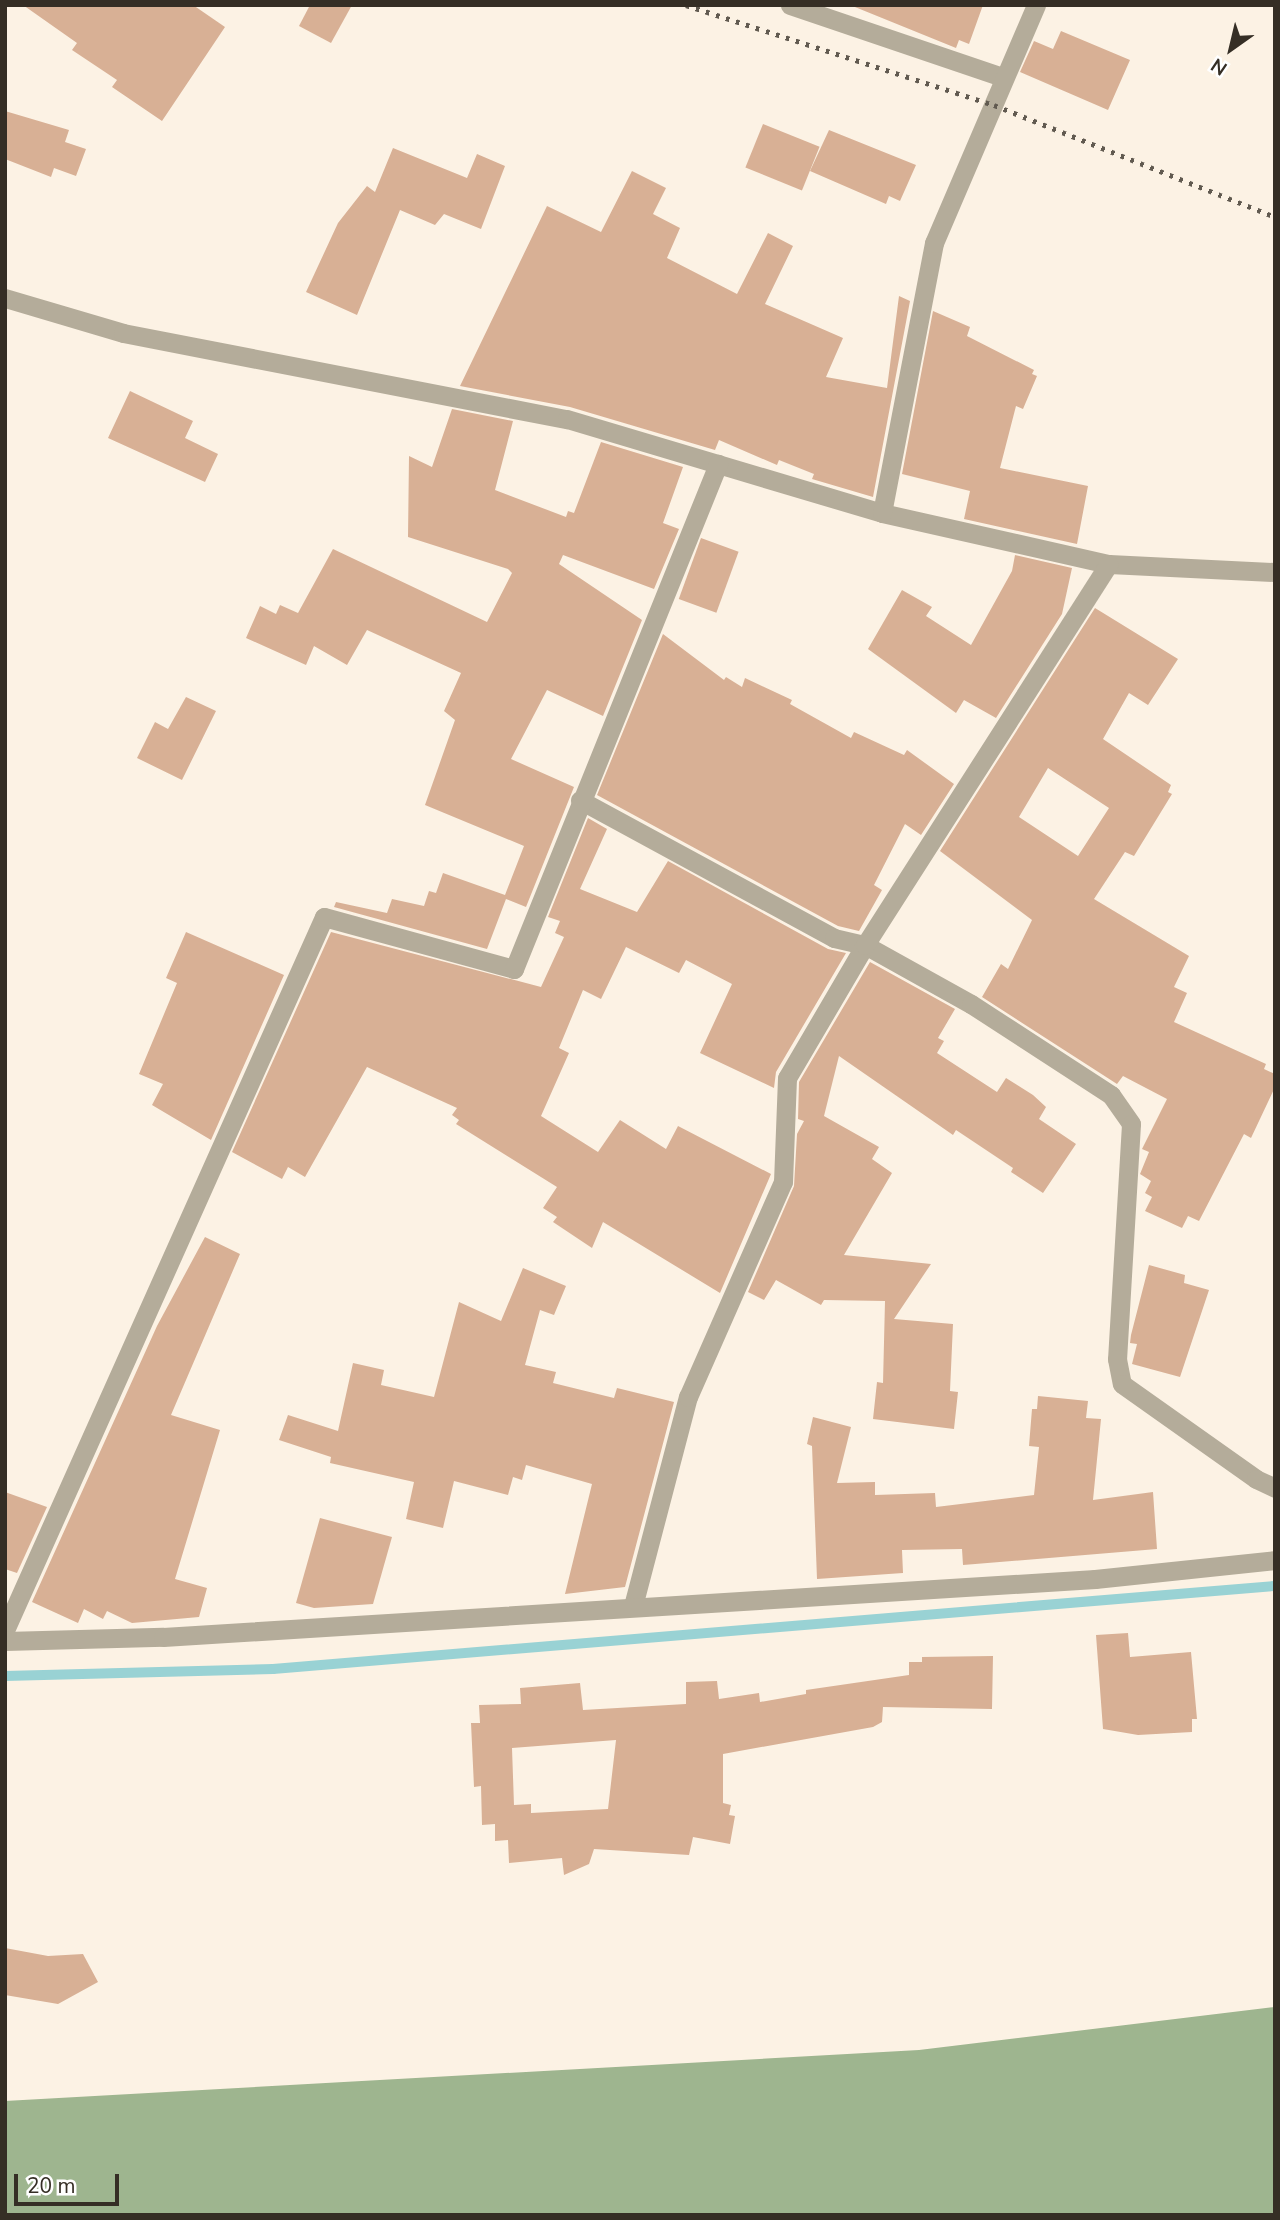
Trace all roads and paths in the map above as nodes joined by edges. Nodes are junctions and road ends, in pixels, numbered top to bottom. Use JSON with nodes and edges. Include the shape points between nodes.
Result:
{"nodes":[{"id":1,"x":790,"y":5,"type":"edge"},
{"id":2,"x":1036,"y":5,"type":"edge"},
{"id":3,"x":1003,"y":77,"type":"junction"},
{"id":4,"x":5,"y":298,"type":"edge"},
{"id":5,"x":718,"y":464,"type":"junction"},
{"id":6,"x":882,"y":513,"type":"junction"},
{"id":7,"x":1109,"y":564,"type":"junction"},
{"id":8,"x":1275,"y":572,"type":"edge"},
{"id":9,"x":580,"y":800,"type":"junction"},
{"id":10,"x":865,"y":945,"type":"junction"},
{"id":11,"x":1275,"y":1488,"type":"edge"},
{"id":12,"x":1275,"y":1560,"type":"edge"},
{"id":13,"x":633,"y":1606,"type":"junction"},
{"id":14,"x":5,"y":1630,"type":"edge"},
{"id":15,"x":5,"y":1641,"type":"edge"}],
"edges":[{"from":1,"to":3,"type":"street"},
{"from":2,"to":3,"type":"street"},
{"from":3,"to":6,"type":"street","via":[[934,243]]},
{"from":4,"to":5,"type":"street","via":[[123,333],[567,418]]},
{"from":5,"to":6,"type":"street"},
{"from":5,"to":9,"type":"street"},
{"from":6,"to":7,"type":"street"},
{"from":7,"to":8,"type":"street"},
{"from":7,"to":10,"type":"street"},
{"from":9,"to":10,"type":"street","via":[[834,938]]},
{"from":9,"to":14,"type":"street","via":[[514,969],[324,917]]},
{"from":10,"to":11,"type":"street","via":[[971,1004],[1111,1095],[1131,1124],[1117,1359],[1122,1384]]},
{"from":10,"to":13,"type":"street","via":[[787,1078],[783,1182],[688,1397]]},
{"from":12,"to":13,"type":"street","via":[[1095,1579]]},
{"from":13,"to":15,"type":"street","via":[[163,1637]]}]}
